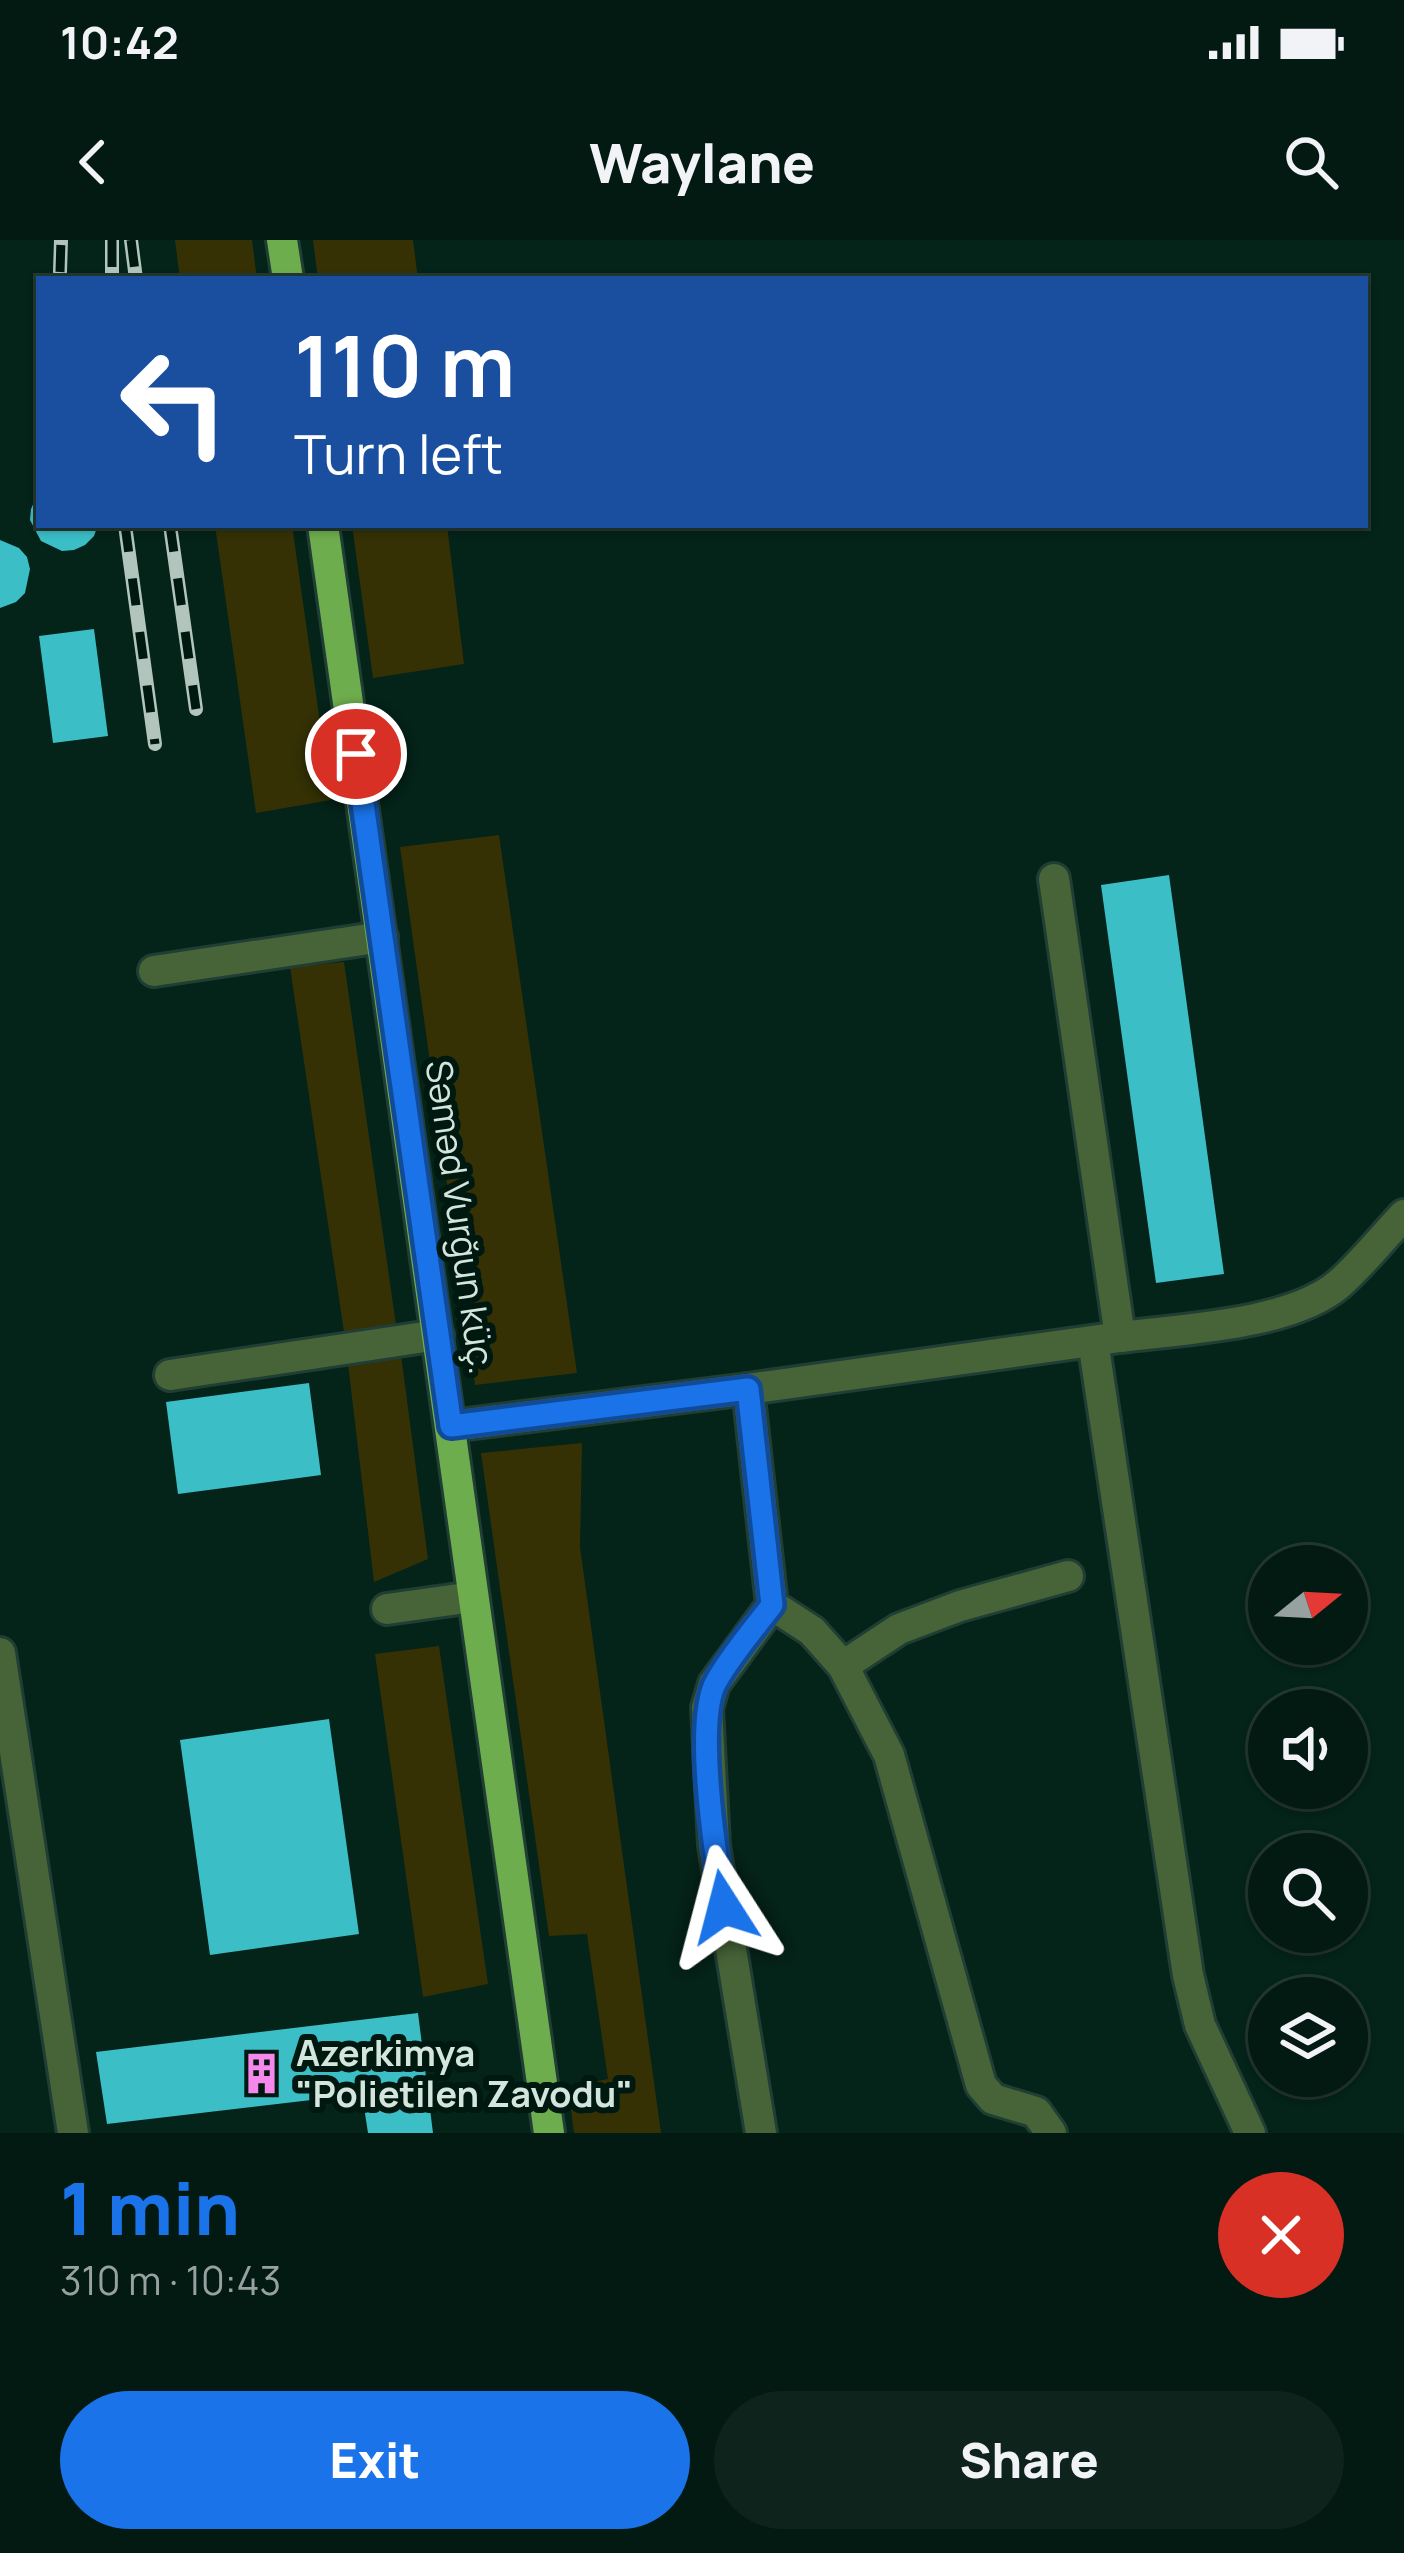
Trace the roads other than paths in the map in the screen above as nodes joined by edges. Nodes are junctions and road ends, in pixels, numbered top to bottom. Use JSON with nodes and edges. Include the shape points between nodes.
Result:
{"nodes":[{"id":1,"x":283,"y":240,"type":"edge"},
{"id":2,"x":288,"y":276,"type":"edge"},
{"id":3,"x":323,"y":528,"type":"edge"},
{"id":4,"x":1054,"y":879,"type":"dead end"},
{"id":5,"x":382,"y":938,"type":"junction"},
{"id":6,"x":154,"y":971,"type":"dead end"},
{"id":7,"x":1404,"y":1215,"type":"edge"},
{"id":8,"x":438,"y":1335,"type":"junction"},
{"id":9,"x":1106,"y":1339,"type":"junction"},
{"id":10,"x":170,"y":1375,"type":"dead end"},
{"id":11,"x":748,"y":1389,"type":"junction"},
{"id":12,"x":451,"y":1426,"type":"junction"},
{"id":13,"x":1068,"y":1576,"type":"dead end"},
{"id":14,"x":473,"y":1597,"type":"junction"},
{"id":15,"x":772,"y":1605,"type":"junction"},
{"id":16,"x":387,"y":1609,"type":"dead end"},
{"id":17,"x":0,"y":1653,"type":"edge"},
{"id":18,"x":843,"y":1666,"type":"junction"},
{"id":19,"x":73,"y":2133,"type":"edge"},
{"id":20,"x":549,"y":2133,"type":"edge"},
{"id":21,"x":761,"y":2133,"type":"edge"},
{"id":22,"x":1051,"y":2133,"type":"edge"},
{"id":23,"x":1250,"y":2133,"type":"edge"}],
"edges":[{"from":1,"to":2,"type":"main road"},
{"from":3,"to":5,"type":"main road","name":"Səməd Vurğun küç."},
{"from":4,"to":9,"type":"street"},
{"from":5,"to":6,"type":"street"},
{"from":5,"to":8,"type":"main road","name":"Səməd Vurğun küç."},
{"from":7,"to":9,"type":"street","via":[[1336,1286],[1295,1309]]},
{"from":8,"to":10,"type":"street"},
{"from":8,"to":12,"type":"main road","name":"Səməd Vurğun küç."},
{"from":9,"to":11,"type":"street"},
{"from":9,"to":23,"type":"street","via":[[1188,1975],[1201,2025]]},
{"from":11,"to":12,"type":"street"},
{"from":11,"to":15,"type":"street"},
{"from":12,"to":14,"type":"main road","name":"Səməd Vurğun küç."},
{"from":13,"to":18,"type":"street","via":[[899,1629]]},
{"from":14,"to":16,"type":"street"},
{"from":14,"to":20,"type":"main road","name":"Səməd Vurğun küç."},
{"from":15,"to":18,"type":"street","via":[[812,1631]]},
{"from":15,"to":21,"type":"street","via":[[714,1684],[707,1708],[714,1845]]},
{"from":17,"to":19,"type":"street"},
{"from":18,"to":22,"type":"street","via":[[889,1755],[981,2085],[993,2099],[1036,2112]]}]}
